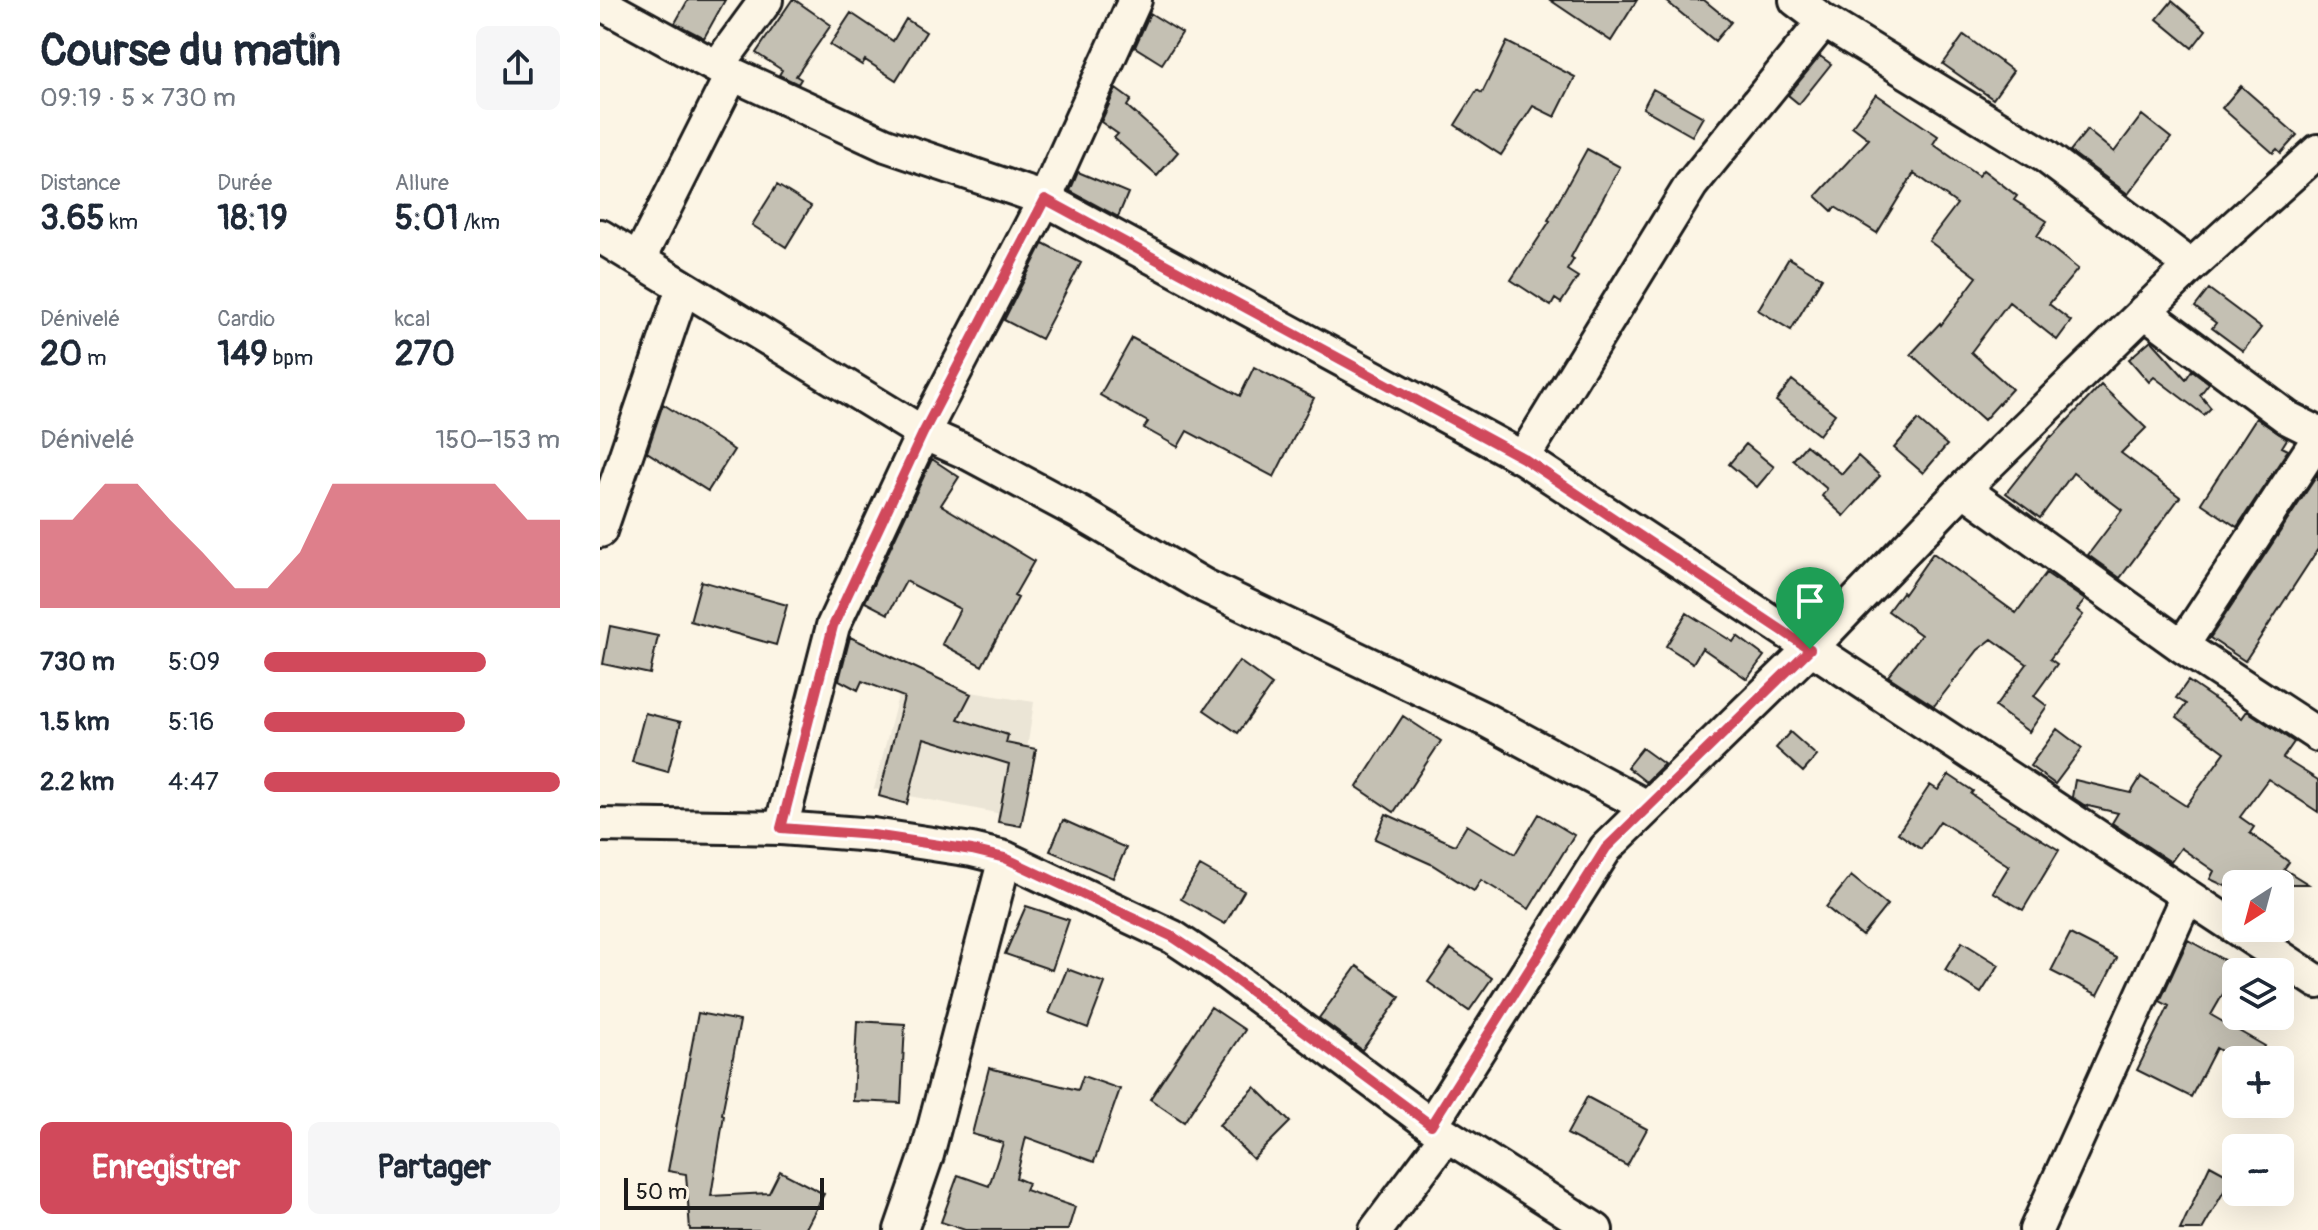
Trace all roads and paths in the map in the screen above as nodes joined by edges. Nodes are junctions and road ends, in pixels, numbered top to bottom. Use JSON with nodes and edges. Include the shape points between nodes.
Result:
{"nodes":[{"id":1,"x":766,"y":0,"type":"edge"},
{"id":2,"x":1135,"y":0,"type":"edge"},
{"id":3,"x":1796,"y":0,"type":"edge"},
{"id":4,"x":600,"y":3,"type":"edge"},
{"id":5,"x":1824,"y":21,"type":"junction"},
{"id":6,"x":724,"y":71,"type":"junction"},
{"id":7,"x":2318,"y":151,"type":"edge"},
{"id":8,"x":1045,"y":199,"type":"junction"},
{"id":9,"x":600,"y":236,"type":"edge"},
{"id":10,"x":639,"y":259,"type":"junction"},
{"id":11,"x":2191,"y":266,"type":"junction"},
{"id":12,"x":683,"y":288,"type":"junction"},
{"id":13,"x":2144,"y":311,"type":"junction"},
{"id":14,"x":923,"y":433,"type":"junction"},
{"id":15,"x":2318,"y":436,"type":"edge"},
{"id":16,"x":1523,"y":458,"type":"junction"},
{"id":17,"x":1963,"y":489,"type":"junction"},
{"id":18,"x":600,"y":531,"type":"edge"},
{"id":19,"x":2182,"y":646,"type":"junction"},
{"id":20,"x":1810,"y":649,"type":"junction"},
{"id":21,"x":2318,"y":735,"type":"edge"},
{"id":22,"x":1647,"y":807,"type":"junction"},
{"id":23,"x":600,"y":825,"type":"edge"},
{"id":24,"x":781,"y":828,"type":"junction"},
{"id":25,"x":1005,"y":858,"type":"junction"},
{"id":26,"x":2187,"y":896,"type":"junction"},
{"id":27,"x":2318,"y":982,"type":"edge"},
{"id":28,"x":1439,"y":1130,"type":"junction"},
{"id":29,"x":901,"y":1230,"type":"edge"},
{"id":30,"x":1376,"y":1230,"type":"edge"},
{"id":31,"x":1596,"y":1230,"type":"edge"},
{"id":32,"x":2036,"y":1230,"type":"edge"}],
"edges":[{"from":1,"to":6,"type":"street"},
{"from":2,"to":8,"type":"street"},
{"from":3,"to":5,"type":"street"},
{"from":4,"to":6,"type":"street"},
{"from":5,"to":11,"type":"street","via":[[2045,156]]},
{"from":5,"to":16,"type":"street","via":[[1691,185]]},
{"from":6,"to":8,"type":"street","via":[[886,145]]},
{"from":6,"to":10,"type":"street"},
{"from":7,"to":11,"type":"street"},
{"from":8,"to":14,"type":"street"},
{"from":8,"to":16,"type":"street"},
{"from":9,"to":10,"type":"street"},
{"from":10,"to":12,"type":"street"},
{"from":11,"to":13,"type":"street"},
{"from":12,"to":14,"type":"street"},
{"from":12,"to":18,"type":"street"},
{"from":13,"to":15,"type":"street"},
{"from":13,"to":17,"type":"street"},
{"from":14,"to":22,"type":"street","via":[[1080,513],[1205,586],[1484,719]]},
{"from":14,"to":24,"type":"street","via":[[833,626]]},
{"from":15,"to":19,"type":"street"},
{"from":16,"to":20,"type":"street"},
{"from":17,"to":19,"type":"street"},
{"from":17,"to":20,"type":"street"},
{"from":19,"to":21,"type":"street"},
{"from":20,"to":22,"type":"street"},
{"from":20,"to":26,"type":"street"},
{"from":22,"to":28,"type":"street","via":[[1606,848]]},
{"from":23,"to":24,"type":"street"},
{"from":24,"to":25,"type":"street","via":[[873,835]]},
{"from":25,"to":28,"type":"street","via":[[1173,937]]},
{"from":25,"to":29,"type":"street","via":[[927,1155]]},
{"from":26,"to":27,"type":"street"},
{"from":26,"to":32,"type":"street"},
{"from":28,"to":30,"type":"street"},
{"from":28,"to":31,"type":"street"}]}
